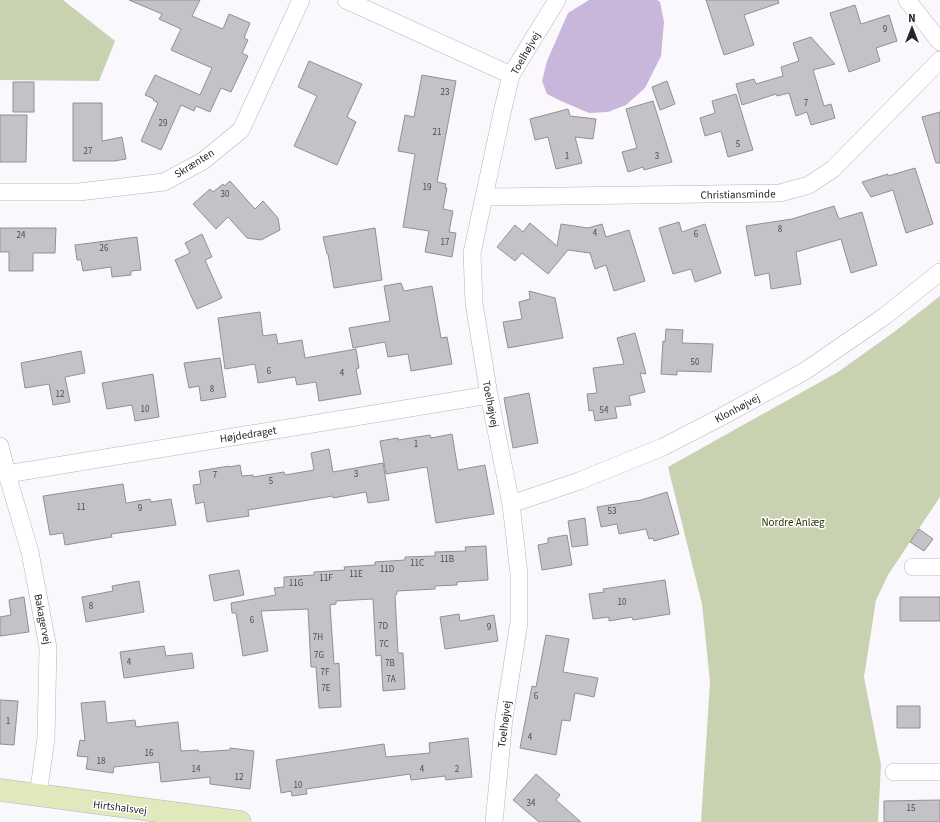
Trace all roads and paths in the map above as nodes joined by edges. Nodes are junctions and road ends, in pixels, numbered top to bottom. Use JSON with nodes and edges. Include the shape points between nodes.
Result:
{"nodes":[{"id":1,"x":301,"y":0,"type":"edge"},
{"id":2,"x":346,"y":0,"type":"edge"},
{"id":3,"x":557,"y":0,"type":"edge"},
{"id":4,"x":907,"y":0,"type":"edge"},
{"id":5,"x":940,"y":42,"type":"edge"},
{"id":6,"x":940,"y":60,"type":"edge"},
{"id":7,"x":511,"y":75,"type":"junction"},
{"id":8,"x":0,"y":192,"type":"edge"},
{"id":9,"x":484,"y":197,"type":"junction"},
{"id":10,"x":940,"y":272,"type":"edge"},
{"id":11,"x":489,"y":395,"type":"junction"},
{"id":12,"x":0,"y":446,"type":"edge"},
{"id":13,"x":7,"y":474,"type":"junction"},
{"id":14,"x":511,"y":504,"type":"junction"},
{"id":15,"x":913,"y":567,"type":"dead end"},
{"id":16,"x":940,"y":567,"type":"edge"},
{"id":17,"x":894,"y":772,"type":"dead end"},
{"id":18,"x":940,"y":772,"type":"edge"},
{"id":19,"x":0,"y":790,"type":"edge"},
{"id":20,"x":38,"y":796,"type":"junction"},
{"id":21,"x":240,"y":822,"type":"edge"},
{"id":22,"x":494,"y":822,"type":"edge"}],
"edges":[{"from":1,"to":8,"type":"street","name":"Skrænten","via":[[241,130],[203,160],[164,182],[79,192]]},
{"from":2,"to":7,"type":"street"},
{"from":3,"to":7,"type":"street","name":"Toelhøjvej"},
{"from":4,"to":5,"type":"street"},
{"from":6,"to":9,"type":"street","name":"Christiansminde","via":[[833,169],[810,185],[780,193]]},
{"from":7,"to":9,"type":"street","name":"Toelhøjvej"},
{"from":9,"to":11,"type":"street","name":"Toelhøjvej","via":[[472,253],[474,303]]},
{"from":10,"to":14,"type":"street","name":"Klonhøjvej","via":[[885,316],[804,371],[721,417],[662,447],[579,481]]},
{"from":11,"to":13,"type":"street","name":"Højdedraget"},
{"from":11,"to":14,"type":"street","name":"Toelhøjvej"},
{"from":12,"to":13,"type":"street","name":"Bakagervej"},
{"from":13,"to":20,"type":"street","name":"Bakagervej","via":[[30,552],[48,648],[46,738]]},
{"from":14,"to":22,"type":"street","name":"Toelhøjvej","via":[[519,574],[519,622],[504,718]]},
{"from":15,"to":16,"type":"street"},
{"from":17,"to":18,"type":"street"},
{"from":19,"to":20,"type":"street","name":"Hirtshalsvej"},
{"from":20,"to":21,"type":"street","name":"Hirtshalsvej"}]}
